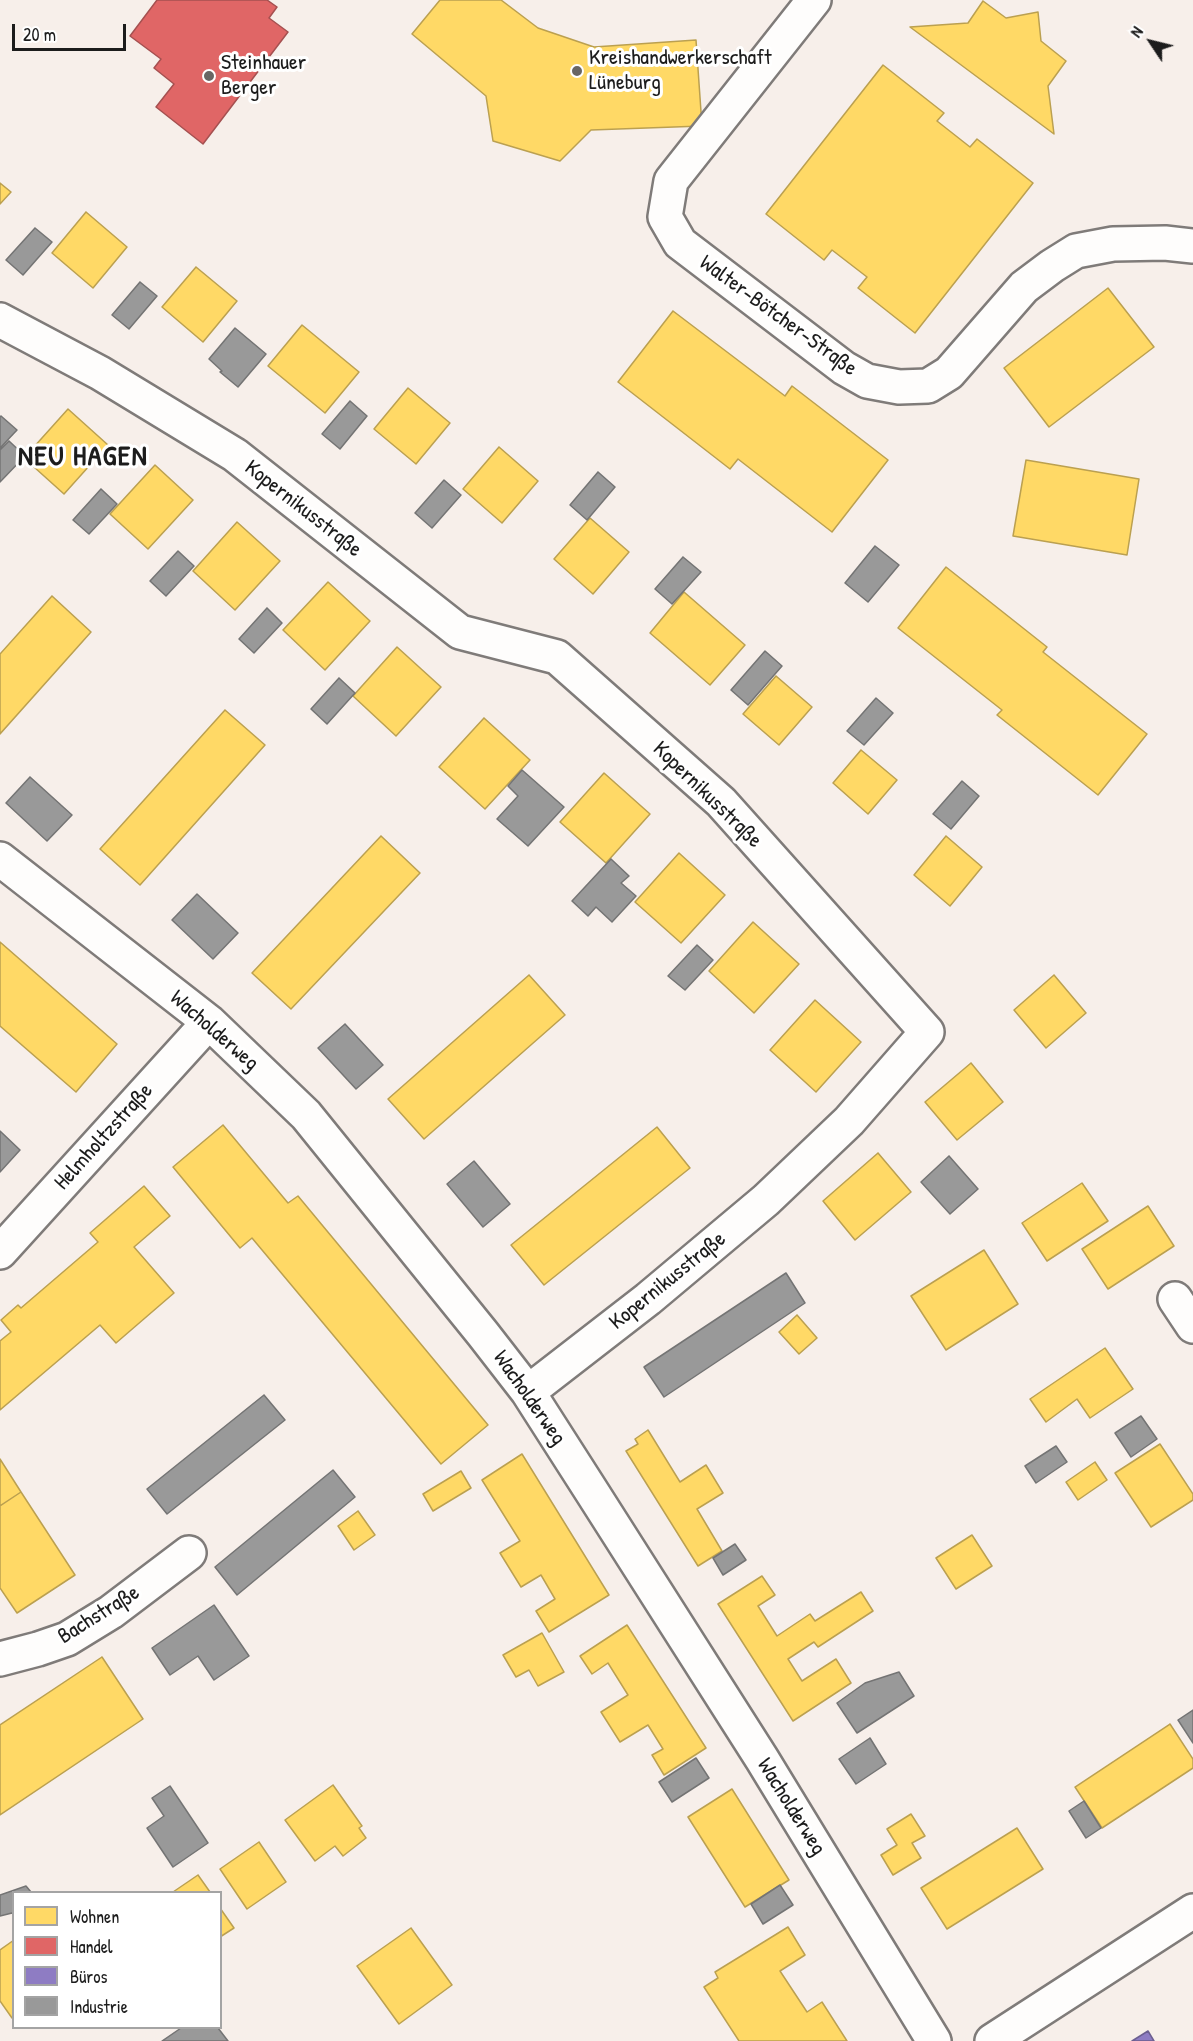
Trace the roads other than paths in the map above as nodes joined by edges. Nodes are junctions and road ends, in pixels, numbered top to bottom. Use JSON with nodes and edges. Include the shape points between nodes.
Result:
{"nodes":[{"id":1,"x":813,"y":0,"type":"edge"},
{"id":2,"x":1193,"y":246,"type":"edge"},
{"id":3,"x":0,"y":320,"type":"edge"},
{"id":4,"x":0,"y":859,"type":"edge"},
{"id":5,"x":209,"y":1022,"type":"junction"},
{"id":6,"x":0,"y":1252,"type":"edge"},
{"id":7,"x":1175,"y":1299,"type":"dead end"},
{"id":8,"x":1193,"y":1326,"type":"edge"},
{"id":9,"x":528,"y":1392,"type":"junction"},
{"id":10,"x":189,"y":1553,"type":"dead end"},
{"id":11,"x":0,"y":1659,"type":"edge"},
{"id":12,"x":1193,"y":1911,"type":"edge"},
{"id":13,"x":934,"y":2041,"type":"edge"},
{"id":14,"x":992,"y":2041,"type":"edge"}],
"edges":[{"from":1,"to":2,"type":"street","name":"Walter-Bötcher-Straße","via":[[671,181],[665,217],[680,243],[844,368],[867,381],[898,387],[928,386],[949,373],[1024,287],[1076,251],[1125,243]]},
{"from":3,"to":9,"type":"street","name":"Kopernikusstraße","via":[[100,373],[235,455],[460,632],[557,657],[721,802],[927,1032],[849,1121],[766,1200]]},
{"from":4,"to":5,"type":"street","name":"Wacholderweg"},
{"from":5,"to":6,"type":"street","name":"Helmholtzstraße"},
{"from":5,"to":9,"type":"street","name":"Wacholderweg","via":[[306,1115]]},
{"from":7,"to":8,"type":"street"},
{"from":9,"to":13,"type":"street","name":"Wacholderweg","via":[[773,1777]]},
{"from":10,"to":11,"type":"street","name":"Bachstraße","via":[[111,1612],[67,1639]]},
{"from":12,"to":14,"type":"street"}]}
